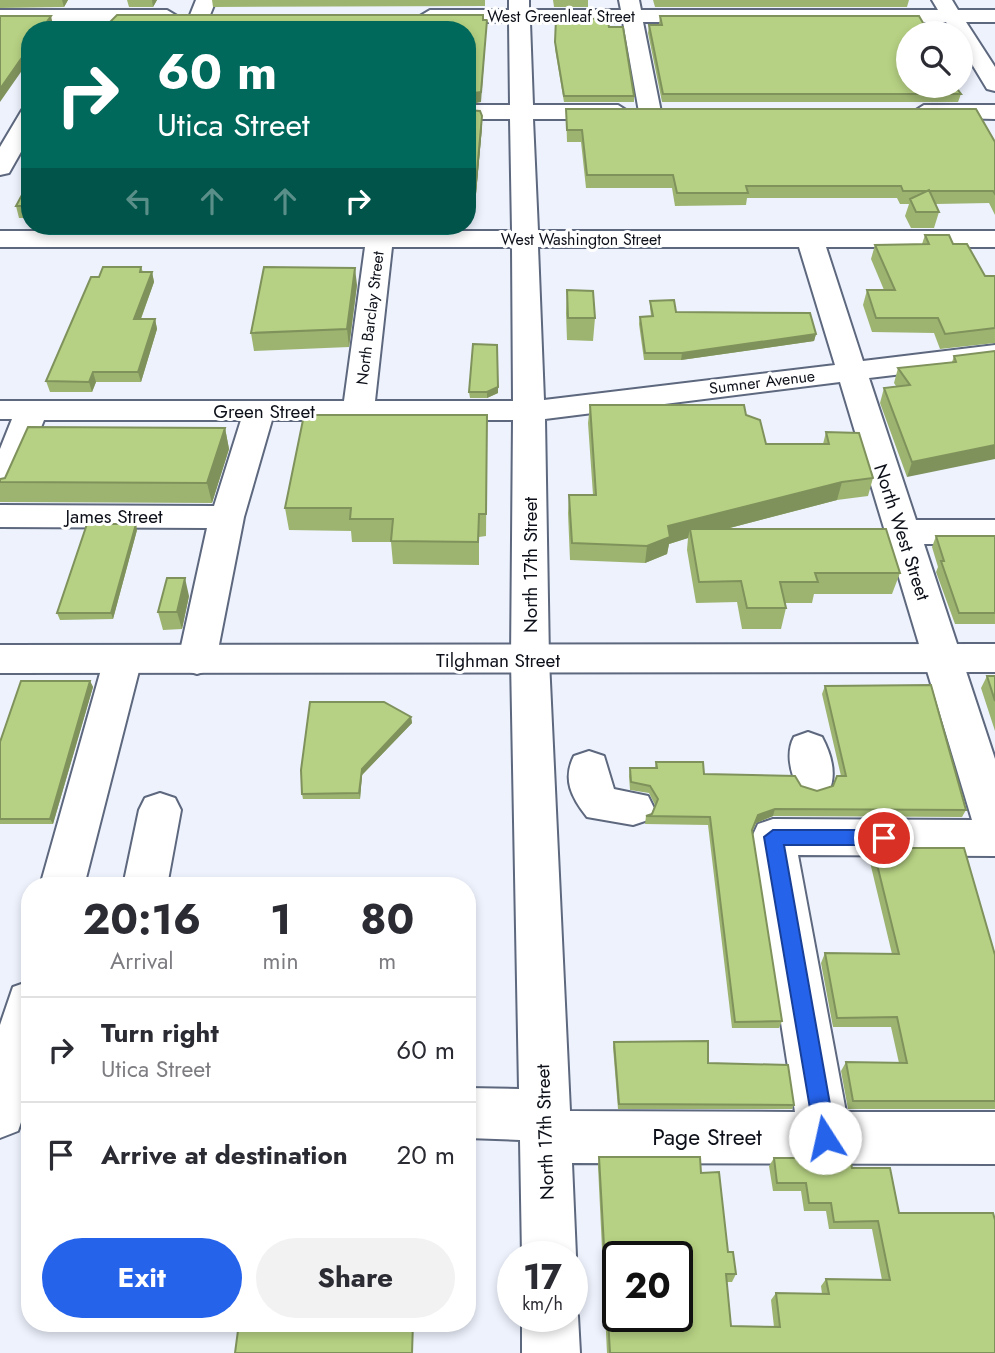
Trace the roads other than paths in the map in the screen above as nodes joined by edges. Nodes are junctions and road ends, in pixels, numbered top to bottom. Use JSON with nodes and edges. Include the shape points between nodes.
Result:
{"nodes":[{"id":1,"x":519,"y":8,"type":"edge"},
{"id":2,"x":630,"y":8,"type":"edge"},
{"id":3,"x":840,"y":8,"type":"edge"},
{"id":4,"x":947,"y":8,"type":"edge"},
{"id":5,"x":88,"y":15,"type":"edge"},
{"id":6,"x":200,"y":15,"type":"edge"},
{"id":7,"x":0,"y":16,"type":"edge"},
{"id":8,"x":227,"y":16,"type":"edge"},
{"id":9,"x":407,"y":16,"type":"edge"},
{"id":10,"x":995,"y":16,"type":"edge"},
{"id":11,"x":995,"y":84,"type":"edge"},
{"id":12,"x":476,"y":112,"type":"edge"},
{"id":13,"x":521,"y":112,"type":"junction"},
{"id":14,"x":650,"y":112,"type":"junction"},
{"id":15,"x":677,"y":112,"type":"edge"},
{"id":16,"x":898,"y":112,"type":"edge"},
{"id":17,"x":995,"y":112,"type":"edge"},
{"id":18,"x":21,"y":118,"type":"edge"},
{"id":19,"x":0,"y":168,"type":"edge"},
{"id":20,"x":61,"y":235,"type":"edge"},
{"id":21,"x":381,"y":235,"type":"edge"},
{"id":22,"x":442,"y":235,"type":"edge"},
{"id":23,"x":0,"y":239,"type":"edge"},
{"id":24,"x":524,"y":239,"type":"junction"},
{"id":25,"x":810,"y":239,"type":"junction"},
{"id":26,"x":995,"y":239,"type":"edge"},
{"id":27,"x":995,"y":354,"type":"edge"},
{"id":28,"x":851,"y":371,"type":"junction"},
{"id":29,"x":0,"y":410,"type":"edge"},
{"id":30,"x":32,"y":410,"type":"junction"},
{"id":31,"x":259,"y":411,"type":"junction"},
{"id":32,"x":359,"y":411,"type":"junction"},
{"id":33,"x":529,"y":411,"type":"junction"},
{"id":34,"x":0,"y":488,"type":"edge"},
{"id":35,"x":0,"y":516,"type":"edge"},
{"id":36,"x":227,"y":517,"type":"junction"},
{"id":37,"x":902,"y":532,"type":"junction"},
{"id":38,"x":995,"y":532,"type":"edge"},
{"id":39,"x":942,"y":658,"type":"junction"},
{"id":40,"x":995,"y":658,"type":"edge"},
{"id":41,"x":0,"y":659,"type":"edge"},
{"id":42,"x":123,"y":659,"type":"junction"},
{"id":43,"x":197,"y":660,"type":"junction"},
{"id":44,"x":530,"y":660,"type":"junction"},
{"id":45,"x":589,"y":768,"type":"dead end"},
{"id":46,"x":633,"y":808,"type":"dead end"},
{"id":47,"x":159,"y":810,"type":"dead end"},
{"id":48,"x":995,"y":824,"type":"edge"},
{"id":49,"x":995,"y":838,"type":"edge"},
{"id":50,"x":64,"y":877,"type":"edge"},
{"id":51,"x":147,"y":877,"type":"edge"},
{"id":52,"x":21,"y":1036,"type":"edge"},
{"id":53,"x":0,"y":1113,"type":"edge"},
{"id":54,"x":476,"y":1114,"type":"edge"},
{"id":55,"x":545,"y":1126,"type":"junction"},
{"id":56,"x":825,"y":1138,"type":"junction"},
{"id":57,"x":995,"y":1138,"type":"edge"},
{"id":58,"x":549,"y":1241,"type":"edge"},
{"id":59,"x":550,"y":1332,"type":"edge"},
{"id":60,"x":551,"y":1353,"type":"edge"}],
"edges":[{"from":1,"to":2,"type":"street","name":"West Greenleaf Street"},
{"from":1,"to":9,"type":"street","name":"West Greenleaf Street"},
{"from":1,"to":13,"type":"street","name":"North 17th Street"},
{"from":2,"to":3,"type":"street","name":"West Greenleaf Street"},
{"from":2,"to":14,"type":"street"},
{"from":3,"to":4,"type":"street","name":"West Greenleaf Street"},
{"from":4,"to":10,"type":"street","name":"West Greenleaf Street"},
{"from":4,"to":11,"type":"street"},
{"from":5,"to":6,"type":"street"},
{"from":5,"to":7,"type":"street"},
{"from":6,"to":8,"type":"street"},
{"from":12,"to":13,"type":"street"},
{"from":13,"to":14,"type":"street"},
{"from":13,"to":24,"type":"street","name":"North 17th Street"},
{"from":14,"to":15,"type":"street"},
{"from":16,"to":17,"type":"street"},
{"from":18,"to":19,"type":"street"},
{"from":20,"to":23,"type":"street","name":"West Washington Street"},
{"from":21,"to":32,"type":"street","name":"North Barclay Street"},
{"from":22,"to":24,"type":"street","name":"West Washington Street"},
{"from":24,"to":25,"type":"street","name":"West Washington Street"},
{"from":24,"to":33,"type":"street","name":"North 17th Street"},
{"from":25,"to":26,"type":"street","name":"West Washington Street"},
{"from":25,"to":28,"type":"street","name":"North West Street"},
{"from":27,"to":28,"type":"street","name":"Sumner Avenue"},
{"from":28,"to":33,"type":"street","name":"Sumner Avenue"},
{"from":28,"to":37,"type":"street","name":"North West Street"},
{"from":29,"to":30,"type":"street","name":"Green Street"},
{"from":30,"to":31,"type":"street","name":"Green Street"},
{"from":30,"to":34,"type":"street"},
{"from":31,"to":32,"type":"street","name":"Green Street"},
{"from":31,"to":36,"type":"street"},
{"from":32,"to":33,"type":"street","name":"Green Street"},
{"from":33,"to":44,"type":"street","name":"North 17th Street"},
{"from":35,"to":36,"type":"street","name":"James Street"},
{"from":36,"to":43,"type":"street"},
{"from":37,"to":38,"type":"street"},
{"from":37,"to":39,"type":"street","name":"North West Street"},
{"from":39,"to":40,"type":"street","name":"Tilghman Street"},
{"from":39,"to":44,"type":"street","name":"Tilghman Street"},
{"from":39,"to":48,"type":"street","name":"North West Street"},
{"from":41,"to":42,"type":"street","name":"Tilghman Street"},
{"from":42,"to":43,"type":"street","name":"Tilghman Street"},
{"from":42,"to":50,"type":"street"},
{"from":43,"to":44,"type":"street","name":"Tilghman Street"},
{"from":44,"to":55,"type":"street","name":"North 17th Street"},
{"from":45,"to":46,"type":"street","via":[[590,790],[602,805]]},
{"from":47,"to":51,"type":"street"},
{"from":49,"to":56,"type":"street","via":[[773,837]]},
{"from":52,"to":53,"type":"street"},
{"from":54,"to":55,"type":"street","name":"Page Street"},
{"from":55,"to":56,"type":"street","name":"Page Street"},
{"from":55,"to":58,"type":"street","name":"North 17th Street"},
{"from":56,"to":57,"type":"street","name":"Page Street"},
{"from":59,"to":60,"type":"street"}]}
